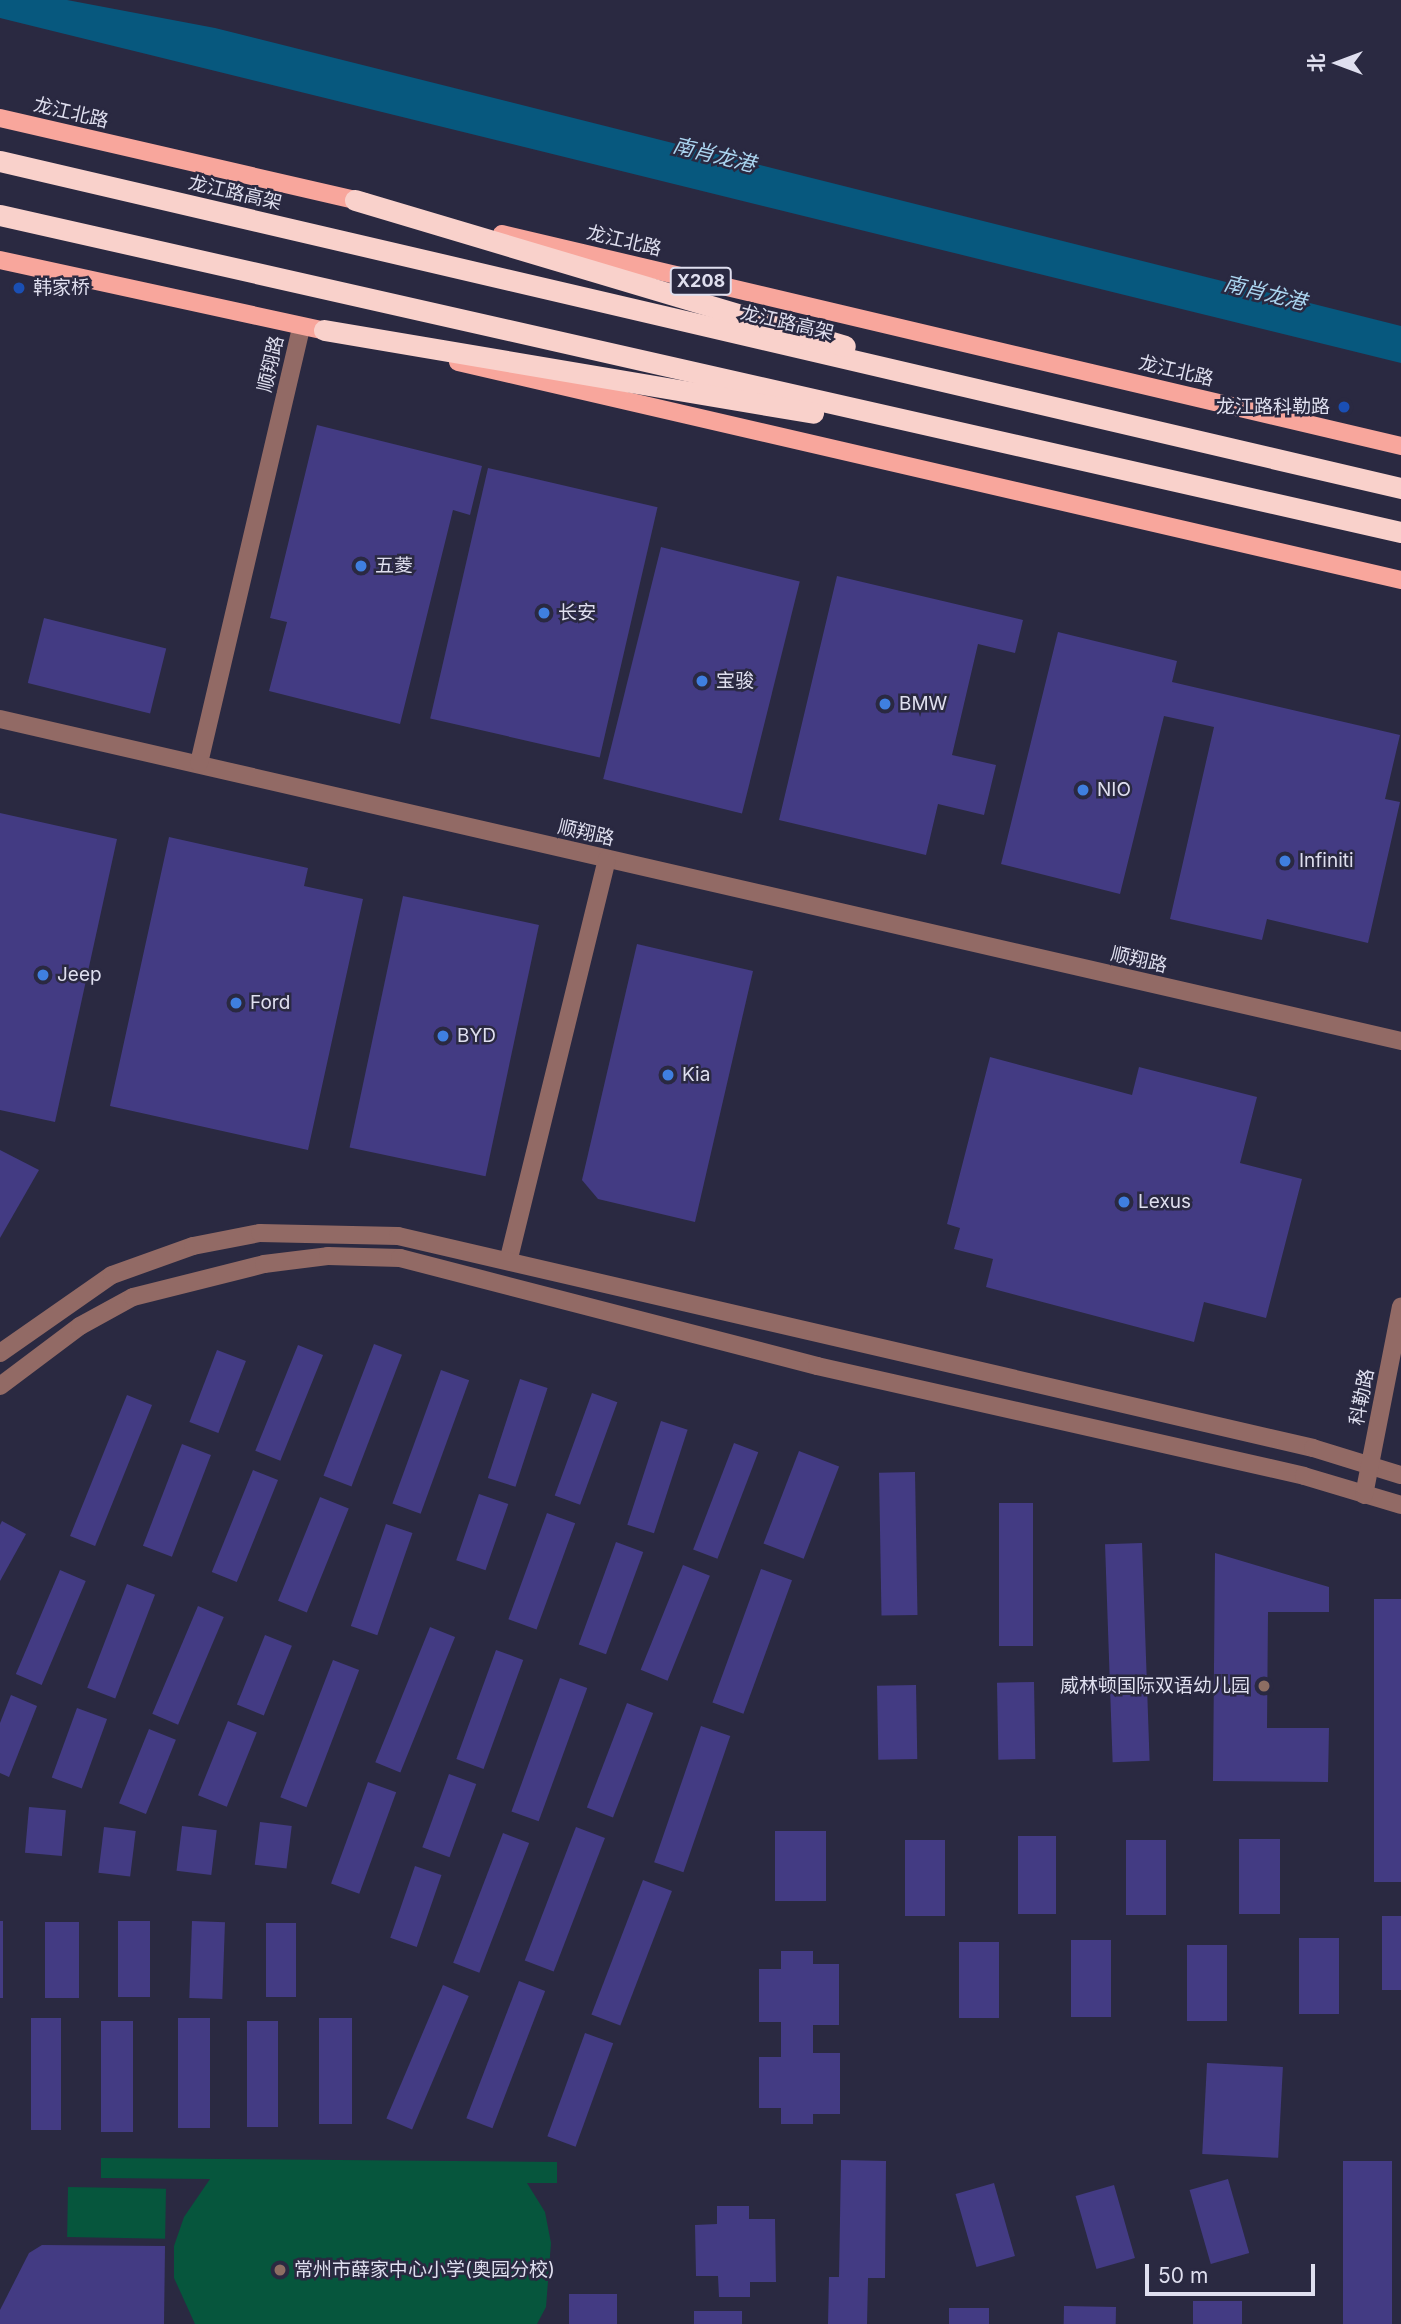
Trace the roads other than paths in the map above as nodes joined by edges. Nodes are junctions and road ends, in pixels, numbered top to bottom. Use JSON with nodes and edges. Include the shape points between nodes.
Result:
{"nodes":[{"id":1,"x":0,"y":118,"type":"edge"},
{"id":2,"x":0,"y":161,"type":"edge"},
{"id":3,"x":355,"y":200,"type":"junction"},
{"id":4,"x":0,"y":215,"type":"edge"},
{"id":5,"x":0,"y":260,"type":"edge"},
{"id":6,"x":301,"y":327,"type":"junction"},
{"id":7,"x":324,"y":330,"type":"junction"},
{"id":8,"x":1055,"y":409,"type":"junction"},
{"id":9,"x":1401,"y":446,"type":"edge"},
{"id":10,"x":1043,"y":451,"type":"junction"},
{"id":11,"x":1401,"y":488,"type":"edge"},
{"id":12,"x":1401,"y":532,"type":"edge"},
{"id":13,"x":1401,"y":580,"type":"edge"},
{"id":14,"x":0,"y":719,"type":"edge"},
{"id":15,"x":199,"y":763,"type":"junction"},
{"id":16,"x":607,"y":859,"type":"junction"},
{"id":17,"x":1401,"y":1041,"type":"edge"},
{"id":18,"x":509,"y":1258,"type":"junction"},
{"id":19,"x":1401,"y":1307,"type":"edge"},
{"id":20,"x":0,"y":1353,"type":"edge"},
{"id":21,"x":0,"y":1387,"type":"edge"},
{"id":22,"x":1370,"y":1466,"type":"junction"},
{"id":23,"x":1401,"y":1475,"type":"edge"},
{"id":24,"x":1364,"y":1495,"type":"junction"},
{"id":25,"x":1401,"y":1505,"type":"edge"}],
"edges":[{"from":1,"to":3,"type":"main road","name":"龙江北路","number":"X208"},
{"from":2,"to":8,"type":"highway","name":"龙江路高架"},
{"from":3,"to":8,"type":"highway"},
{"from":3,"to":9,"type":"main road","name":"龙江北路","number":"X208"},
{"from":4,"to":10,"type":"highway"},
{"from":5,"to":6,"type":"main road"},
{"from":6,"to":7,"type":"main road"},
{"from":6,"to":15,"type":"street","name":"顺翔路"},
{"from":7,"to":10,"type":"highway"},
{"from":7,"to":13,"type":"main road"},
{"from":8,"to":11,"type":"highway","name":"龙江路高架"},
{"from":10,"to":12,"type":"highway"},
{"from":14,"to":15,"type":"street"},
{"from":15,"to":16,"type":"street","name":"顺翔路"},
{"from":16,"to":17,"type":"street","name":"顺翔路"},
{"from":16,"to":18,"type":"street"},
{"from":18,"to":20,"type":"street","via":[[398,1236],[260,1233],[192,1246],[112,1275]]},
{"from":18,"to":22,"type":"street"},
{"from":19,"to":22,"type":"street","name":"科勒路"},
{"from":21,"to":24,"type":"street","via":[[80,1326],[132,1297],[264,1264],[328,1256],[400,1258],[817,1366]]},
{"from":22,"to":23,"type":"street"},
{"from":22,"to":24,"type":"street","name":"科勒路"},
{"from":24,"to":25,"type":"street"}]}
